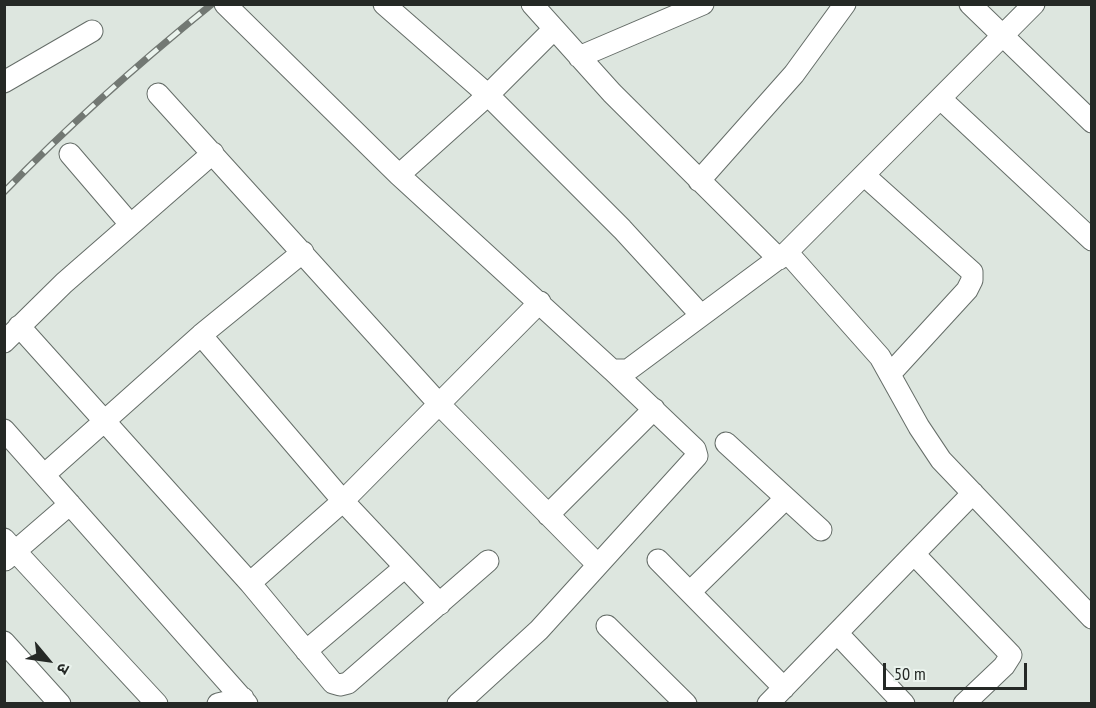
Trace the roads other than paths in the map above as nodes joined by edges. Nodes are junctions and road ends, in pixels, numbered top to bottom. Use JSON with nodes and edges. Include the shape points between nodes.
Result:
{"nodes":[{"id":1,"x":225,"y":4,"type":"edge"},
{"id":2,"x":384,"y":4,"type":"edge"},
{"id":3,"x":532,"y":4,"type":"edge"},
{"id":4,"x":703,"y":4,"type":"edge"},
{"id":5,"x":845,"y":4,"type":"edge"},
{"id":6,"x":970,"y":4,"type":"edge"},
{"id":7,"x":1035,"y":4,"type":"edge"},
{"id":8,"x":554,"y":29,"type":"junction"},
{"id":9,"x":92,"y":31,"type":"dead end"},
{"id":10,"x":1003,"y":37,"type":"junction"},
{"id":11,"x":579,"y":57,"type":"junction"},
{"id":12,"x":4,"y":82,"type":"edge"},
{"id":13,"x":158,"y":94,"type":"dead end"},
{"id":14,"x":488,"y":95,"type":"junction"},
{"id":15,"x":942,"y":100,"type":"junction"},
{"id":16,"x":1092,"y":122,"type":"edge"},
{"id":17,"x":213,"y":153,"type":"junction"},
{"id":18,"x":70,"y":154,"type":"dead end"},
{"id":19,"x":399,"y":175,"type":"junction"},
{"id":20,"x":865,"y":176,"type":"junction"},
{"id":21,"x":699,"y":181,"type":"junction"},
{"id":22,"x":130,"y":224,"type":"junction"},
{"id":23,"x":1092,"y":240,"type":"edge"},
{"id":24,"x":303,"y":252,"type":"junction"},
{"id":25,"x":783,"y":255,"type":"junction"},
{"id":26,"x":540,"y":302,"type":"junction"},
{"id":27,"x":700,"y":314,"type":"junction"},
{"id":28,"x":19,"y":327,"type":"junction"},
{"id":29,"x":201,"y":335,"type":"junction"},
{"id":30,"x":4,"y":342,"type":"edge"},
{"id":31,"x":612,"y":370,"type":"junction"},
{"id":32,"x":890,"y":374,"type":"junction"},
{"id":33,"x":440,"y":405,"type":"junction"},
{"id":34,"x":654,"y":409,"type":"junction"},
{"id":35,"x":103,"y":423,"type":"junction"},
{"id":36,"x":4,"y":430,"type":"edge"},
{"id":37,"x":726,"y":443,"type":"dead end"},
{"id":38,"x":44,"y":475,"type":"junction"},
{"id":39,"x":973,"y":494,"type":"junction"},
{"id":40,"x":786,"y":498,"type":"junction"},
{"id":41,"x":343,"y":501,"type":"junction"},
{"id":42,"x":70,"y":504,"type":"junction"},
{"id":43,"x":548,"y":515,"type":"junction"},
{"id":44,"x":821,"y":530,"type":"dead end"},
{"id":45,"x":8,"y":550,"type":"edge"},
{"id":46,"x":914,"y":554,"type":"junction"},
{"id":47,"x":658,"y":560,"type":"dead end"},
{"id":48,"x":488,"y":561,"type":"dead end"},
{"id":49,"x":597,"y":564,"type":"junction"},
{"id":50,"x":405,"y":567,"type":"junction"},
{"id":51,"x":250,"y":583,"type":"junction"},
{"id":52,"x":690,"y":592,"type":"junction"},
{"id":53,"x":440,"y":604,"type":"junction"},
{"id":54,"x":1092,"y":618,"type":"edge"},
{"id":55,"x":607,"y":626,"type":"dead end"},
{"id":56,"x":837,"y":633,"type":"junction"},
{"id":57,"x":6,"y":645,"type":"edge"},
{"id":58,"x":306,"y":651,"type":"junction"},
{"id":59,"x":784,"y":688,"type":"junction"},
{"id":60,"x":245,"y":701,"type":"edge"},
{"id":61,"x":60,"y":704,"type":"edge"},
{"id":62,"x":157,"y":704,"type":"edge"},
{"id":63,"x":218,"y":704,"type":"edge"},
{"id":64,"x":458,"y":704,"type":"edge"},
{"id":65,"x":686,"y":704,"type":"edge"},
{"id":66,"x":768,"y":704,"type":"edge"},
{"id":67,"x":904,"y":704,"type":"edge"},
{"id":68,"x":964,"y":704,"type":"edge"}],
"edges":[{"from":1,"to":19,"type":"street"},
{"from":2,"to":14,"type":"street"},
{"from":3,"to":8,"type":"street"},
{"from":4,"to":11,"type":"street"},
{"from":5,"to":21,"type":"street","via":[[794,74]]},
{"from":6,"to":10,"type":"street"},
{"from":7,"to":10,"type":"street"},
{"from":8,"to":11,"type":"street"},
{"from":8,"to":14,"type":"street"},
{"from":9,"to":12,"type":"street"},
{"from":10,"to":15,"type":"street"},
{"from":10,"to":16,"type":"street"},
{"from":11,"to":21,"type":"street"},
{"from":13,"to":17,"type":"street"},
{"from":14,"to":19,"type":"street"},
{"from":14,"to":27,"type":"street","via":[[622,229]]},
{"from":15,"to":20,"type":"street"},
{"from":15,"to":23,"type":"street"},
{"from":17,"to":22,"type":"street"},
{"from":17,"to":24,"type":"street"},
{"from":18,"to":22,"type":"street"},
{"from":19,"to":26,"type":"street"},
{"from":20,"to":25,"type":"street"},
{"from":20,"to":32,"type":"street","via":[[972,272],[967,290]]},
{"from":21,"to":25,"type":"street"},
{"from":22,"to":28,"type":"street"},
{"from":24,"to":29,"type":"street"},
{"from":24,"to":33,"type":"street"},
{"from":25,"to":27,"type":"street"},
{"from":25,"to":32,"type":"street","via":[[868,343]]},
{"from":26,"to":31,"type":"street"},
{"from":26,"to":33,"type":"street"},
{"from":27,"to":31,"type":"street","via":[[628,370]]},
{"from":28,"to":30,"type":"street"},
{"from":28,"to":35,"type":"street"},
{"from":29,"to":35,"type":"street"},
{"from":29,"to":41,"type":"street"},
{"from":31,"to":34,"type":"street"},
{"from":32,"to":39,"type":"street","via":[[931,447]]},
{"from":33,"to":41,"type":"street"},
{"from":33,"to":43,"type":"street"},
{"from":34,"to":43,"type":"street"},
{"from":34,"to":49,"type":"street","via":[[695,449],[697,456]]},
{"from":35,"to":38,"type":"street"},
{"from":35,"to":51,"type":"street"},
{"from":36,"to":38,"type":"street"},
{"from":37,"to":40,"type":"street"},
{"from":38,"to":42,"type":"street"},
{"from":39,"to":46,"type":"street"},
{"from":39,"to":54,"type":"street"},
{"from":40,"to":44,"type":"street"},
{"from":40,"to":52,"type":"street"},
{"from":41,"to":50,"type":"street"},
{"from":41,"to":51,"type":"street"},
{"from":42,"to":45,"type":"street"},
{"from":42,"to":60,"type":"street"},
{"from":43,"to":49,"type":"street"},
{"from":45,"to":62,"type":"street"},
{"from":46,"to":56,"type":"street"},
{"from":46,"to":68,"type":"street","via":[[1011,655]]},
{"from":47,"to":52,"type":"street"},
{"from":48,"to":53,"type":"street"},
{"from":49,"to":64,"type":"street","via":[[539,630]]},
{"from":50,"to":53,"type":"street"},
{"from":50,"to":58,"type":"street"},
{"from":51,"to":58,"type":"street"},
{"from":52,"to":59,"type":"street"},
{"from":53,"to":58,"type":"street","via":[[348,683],[333,683]]},
{"from":55,"to":65,"type":"street"},
{"from":56,"to":59,"type":"street"},
{"from":56,"to":67,"type":"street"},
{"from":57,"to":61,"type":"street"},
{"from":59,"to":66,"type":"street"},
{"from":60,"to":63,"type":"street"}]}
